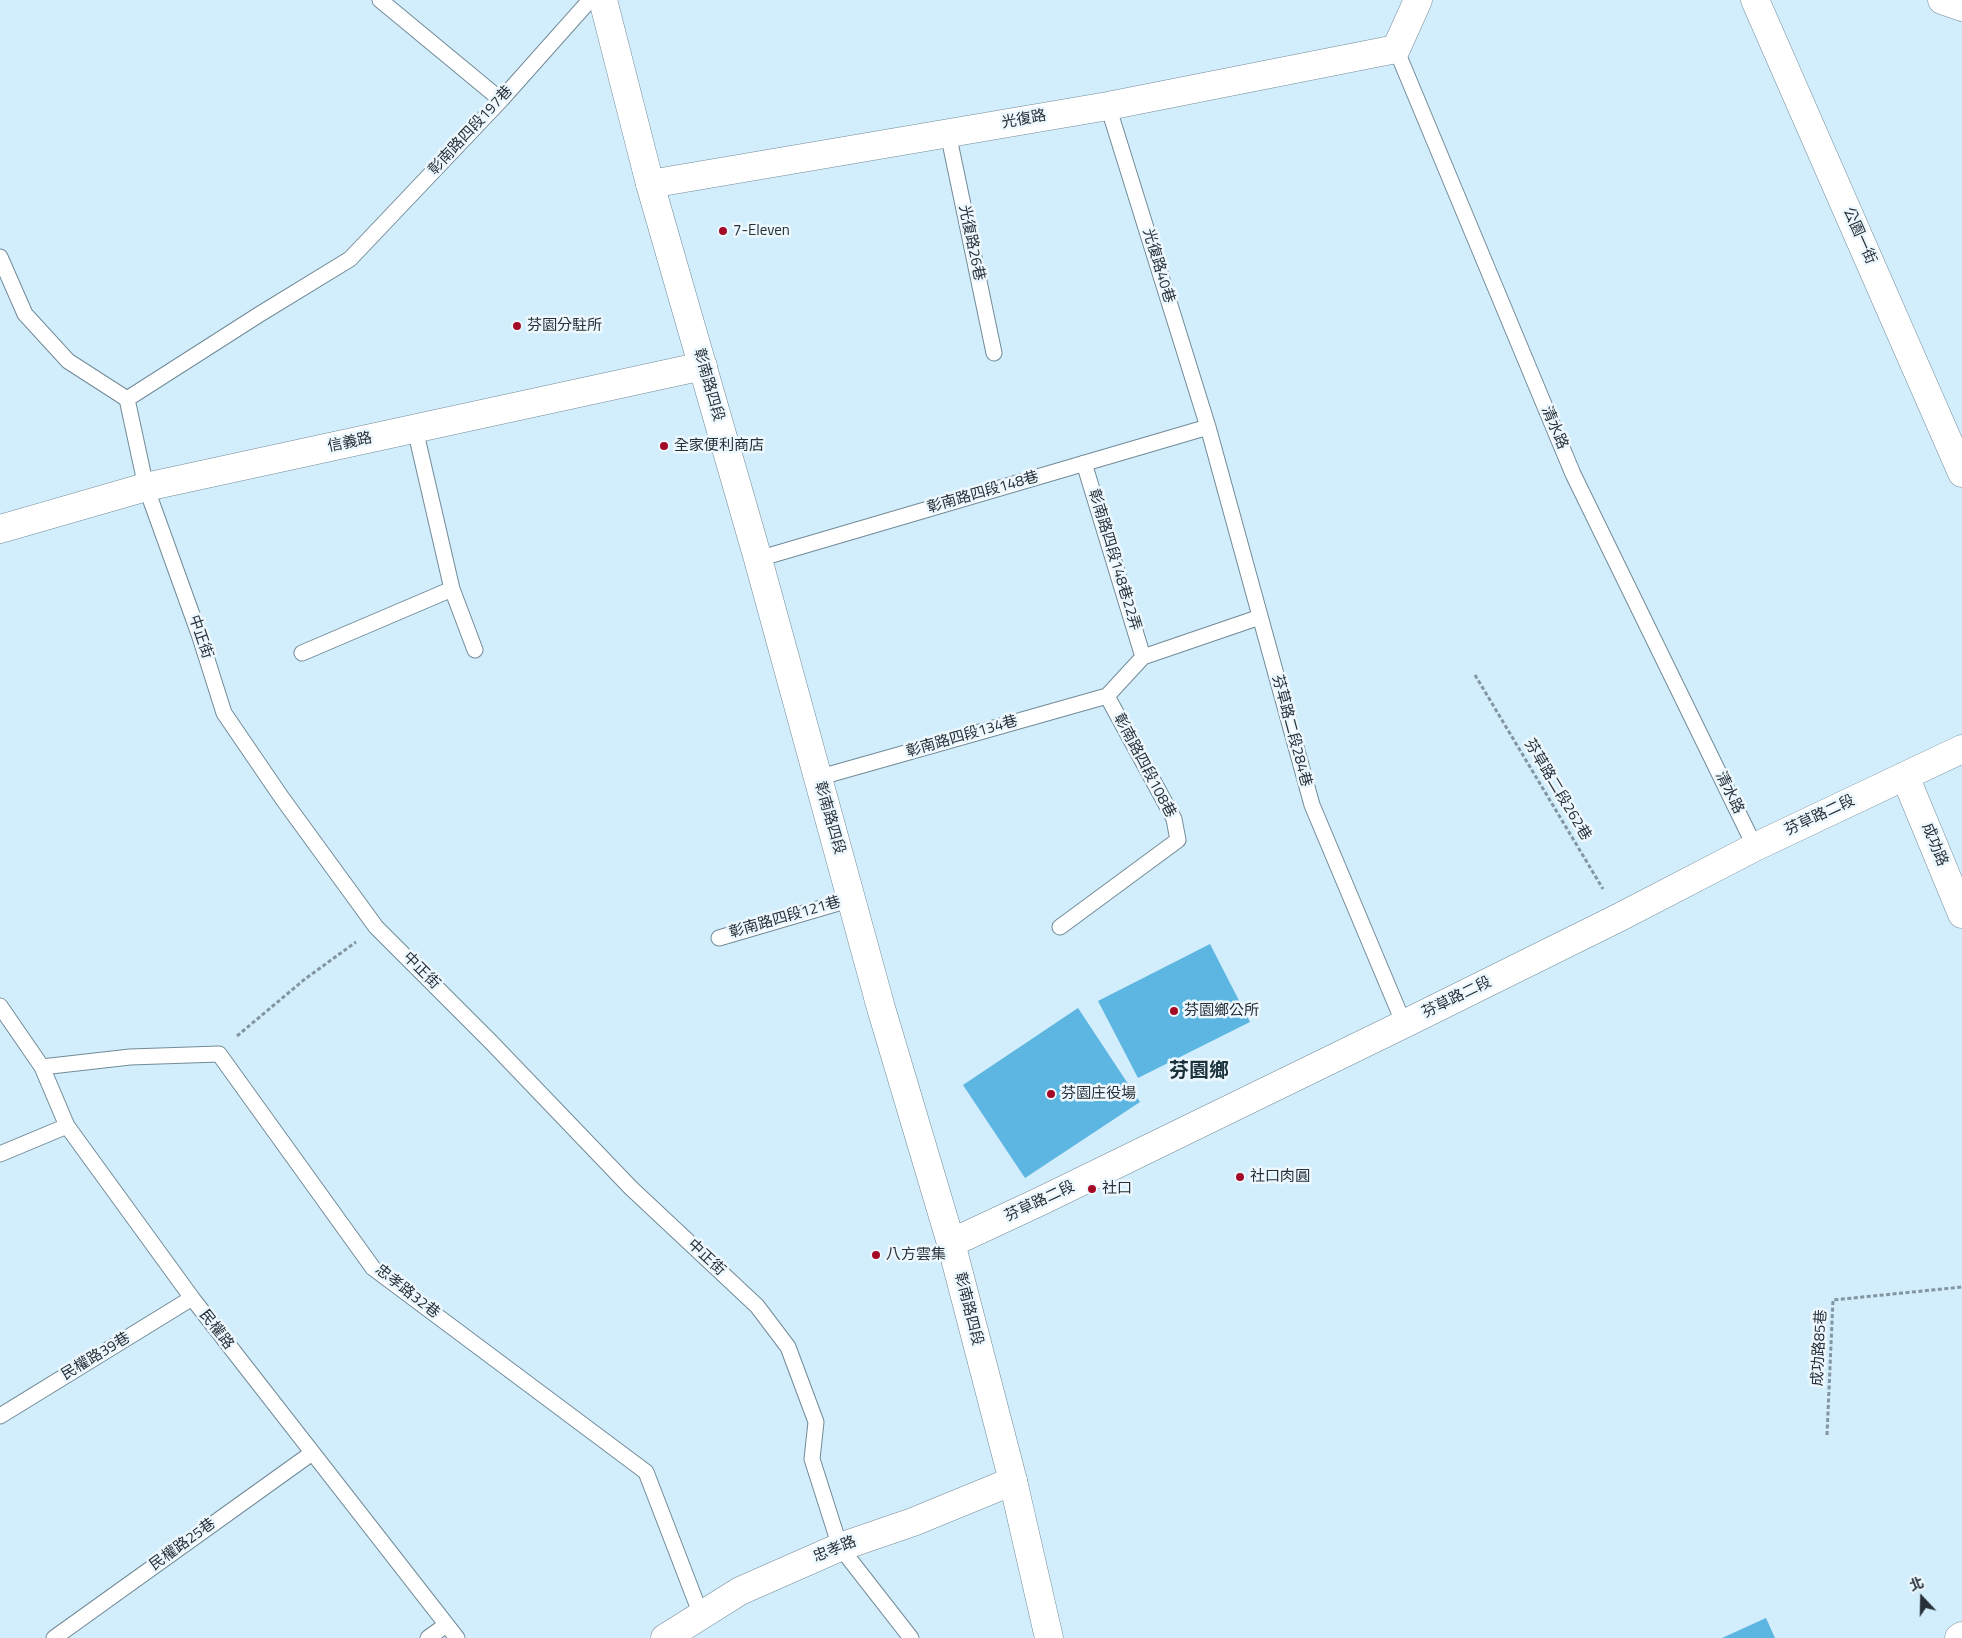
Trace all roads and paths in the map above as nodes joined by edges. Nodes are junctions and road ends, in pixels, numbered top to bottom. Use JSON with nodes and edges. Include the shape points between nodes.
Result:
{"nodes":[{"id":1,"x":380,"y":0,"type":"edge"},
{"id":2,"x":590,"y":0,"type":"edge"},
{"id":3,"x":603,"y":0,"type":"edge"},
{"id":4,"x":1418,"y":0,"type":"edge"},
{"id":5,"x":1755,"y":0,"type":"edge"},
{"id":6,"x":1942,"y":0,"type":"edge"},
{"id":7,"x":1962,"y":7,"type":"edge"},
{"id":8,"x":1396,"y":49,"type":"junction"},
{"id":9,"x":501,"y":100,"type":"junction"},
{"id":10,"x":1108,"y":106,"type":"junction"},
{"id":11,"x":948,"y":133,"type":"junction"},
{"id":12,"x":650,"y":184,"type":"junction"},
{"id":13,"x":0,"y":257,"type":"edge"},
{"id":14,"x":994,"y":353,"type":"dead end"},
{"id":15,"x":703,"y":366,"type":"junction"},
{"id":16,"x":127,"y":399,"type":"junction"},
{"id":17,"x":1208,"y":427,"type":"junction"},
{"id":18,"x":415,"y":429,"type":"junction"},
{"id":19,"x":1084,"y":463,"type":"junction"},
{"id":20,"x":1962,"y":473,"type":"edge"},
{"id":21,"x":146,"y":487,"type":"junction"},
{"id":22,"x":0,"y":529,"type":"edge"},
{"id":23,"x":758,"y":559,"type":"junction"},
{"id":24,"x":452,"y":589,"type":"junction"},
{"id":25,"x":1260,"y":617,"type":"junction"},
{"id":26,"x":475,"y":650,"type":"dead end"},
{"id":27,"x":302,"y":653,"type":"dead end"},
{"id":28,"x":1143,"y":657,"type":"junction"},
{"id":29,"x":1475,"y":675,"type":"dead end"},
{"id":30,"x":1107,"y":696,"type":"junction"},
{"id":31,"x":1962,"y":749,"type":"edge"},
{"id":32,"x":1905,"y":776,"type":"junction"},
{"id":33,"x":817,"y":778,"type":"junction"},
{"id":34,"x":1755,"y":846,"type":"junction"},
{"id":35,"x":852,"y":899,"type":"junction"},
{"id":36,"x":1962,"y":914,"type":"edge"},
{"id":37,"x":1620,"y":917,"type":"junction"},
{"id":38,"x":376,"y":927,"type":"junction"},
{"id":39,"x":1060,"y":927,"type":"dead end"},
{"id":40,"x":719,"y":938,"type":"dead end"},
{"id":41,"x":0,"y":1006,"type":"edge"},
{"id":42,"x":1404,"y":1024,"type":"junction"},
{"id":43,"x":219,"y":1054,"type":"junction"},
{"id":44,"x":42,"y":1066,"type":"junction"},
{"id":45,"x":67,"y":1126,"type":"junction"},
{"id":46,"x":0,"y":1154,"type":"edge"},
{"id":47,"x":951,"y":1243,"type":"junction"},
{"id":48,"x":1962,"y":1287,"type":"edge"},
{"id":49,"x":192,"y":1298,"type":"junction"},
{"id":50,"x":0,"y":1416,"type":"edge"},
{"id":51,"x":1828,"y":1435,"type":"dead end"},
{"id":52,"x":312,"y":1453,"type":"junction"},
{"id":53,"x":1013,"y":1480,"type":"junction"},
{"id":54,"x":840,"y":1547,"type":"junction"},
{"id":55,"x":701,"y":1615,"type":"junction"},
{"id":56,"x":446,"y":1626,"type":"junction"},
{"id":57,"x":1962,"y":1636,"type":"edge"},
{"id":58,"x":54,"y":1638,"type":"edge"},
{"id":59,"x":428,"y":1638,"type":"edge"},
{"id":60,"x":457,"y":1638,"type":"edge"},
{"id":61,"x":666,"y":1638,"type":"edge"},
{"id":62,"x":911,"y":1638,"type":"edge"},
{"id":63,"x":1049,"y":1638,"type":"edge"},
{"id":64,"x":1959,"y":1638,"type":"edge"}],
"edges":[{"from":1,"to":9,"type":"lane"},
{"from":2,"to":9,"type":"lane","name":"彰南路四段197巷"},
{"from":3,"to":12,"type":"street","name":"彰南路四段"},
{"from":4,"to":8,"type":"street"},
{"from":5,"to":20,"type":"street","name":"公園一街"},
{"from":6,"to":7,"type":"street"},
{"from":8,"to":10,"type":"street","name":"光復路"},
{"from":8,"to":34,"type":"lane","name":"清水路","via":[[1573,474]]},
{"from":9,"to":16,"type":"lane","name":"彰南路四段197巷","via":[[350,259]]},
{"from":10,"to":11,"type":"street","name":"光復路"},
{"from":10,"to":17,"type":"lane","name":"光復路40巷"},
{"from":11,"to":12,"type":"street","name":"光復路"},
{"from":11,"to":14,"type":"lane","name":"光復路26巷"},
{"from":12,"to":15,"type":"street","name":"彰南路四段"},
{"from":13,"to":16,"type":"lane","via":[[26,314],[68,361]]},
{"from":15,"to":18,"type":"street","name":"信義路"},
{"from":15,"to":23,"type":"street","name":"彰南路四段"},
{"from":16,"to":21,"type":"lane","name":"中正街"},
{"from":17,"to":19,"type":"lane","name":"彰南路四段148巷"},
{"from":17,"to":25,"type":"lane","name":"芬草路二段284巷"},
{"from":18,"to":21,"type":"street","name":"信義路"},
{"from":18,"to":24,"type":"lane"},
{"from":19,"to":23,"type":"lane","name":"彰南路四段148巷"},
{"from":19,"to":28,"type":"lane","name":"彰南路四段148巷22弄"},
{"from":21,"to":22,"type":"street","name":"信義路"},
{"from":21,"to":38,"type":"lane","name":"中正街","via":[[224,713]]},
{"from":23,"to":33,"type":"street","name":"彰南路四段"},
{"from":24,"to":26,"type":"lane"},
{"from":24,"to":27,"type":"lane"},
{"from":25,"to":28,"type":"lane"},
{"from":25,"to":42,"type":"lane","name":"芬草路二段284巷","via":[[1312,805]]},
{"from":28,"to":30,"type":"lane"},
{"from":29,"to":37,"type":"path","name":"芬草路二段262巷"},
{"from":30,"to":33,"type":"lane","name":"彰南路四段134巷"},
{"from":30,"to":39,"type":"lane","name":"彰南路四段108巷","via":[[1174,819],[1178,840]]},
{"from":31,"to":32,"type":"street","name":"芬草路二段"},
{"from":32,"to":34,"type":"street","name":"芬草路二段"},
{"from":32,"to":36,"type":"street","name":"成功路"},
{"from":33,"to":35,"type":"street","name":"彰南路四段"},
{"from":34,"to":37,"type":"street","name":"芬草路二段"},
{"from":35,"to":40,"type":"lane","name":"彰南路四段121巷"},
{"from":35,"to":47,"type":"street","name":"彰南路四段"},
{"from":37,"to":42,"type":"street","name":"芬草路二段"},
{"from":38,"to":43,"type":"path","via":[[305,979]]},
{"from":38,"to":54,"type":"lane","name":"中正街","via":[[632,1188],[757,1306],[788,1348],[816,1422],[812,1459]]},
{"from":41,"to":44,"type":"lane","name":"民權路"},
{"from":42,"to":47,"type":"street","name":"芬草路二段"},
{"from":43,"to":44,"type":"lane","via":[[130,1057]]},
{"from":43,"to":55,"type":"lane","name":"忠孝路32巷","via":[[373,1268],[646,1472]]},
{"from":44,"to":45,"type":"lane","name":"民權路"},
{"from":45,"to":46,"type":"lane"},
{"from":45,"to":49,"type":"lane","name":"民權路"},
{"from":47,"to":53,"type":"street","name":"彰南路四段"},
{"from":48,"to":51,"type":"path","name":"成功路85巷","via":[[1834,1300]]},
{"from":49,"to":50,"type":"lane","name":"民權路39巷"},
{"from":49,"to":52,"type":"lane","name":"民權路"},
{"from":52,"to":56,"type":"lane","name":"民權路"},
{"from":52,"to":58,"type":"lane","name":"民權路25巷"},
{"from":53,"to":54,"type":"street","name":"忠孝路","via":[[913,1522]]},
{"from":53,"to":63,"type":"street","name":"彰南路四段"},
{"from":54,"to":55,"type":"street","name":"忠孝路","via":[[740,1591]]},
{"from":54,"to":62,"type":"lane","name":"中正街"},
{"from":55,"to":61,"type":"street","name":"忠孝路"},
{"from":56,"to":59,"type":"lane"},
{"from":56,"to":60,"type":"lane","name":"民權路"},
{"from":57,"to":64,"type":"street"}]}
